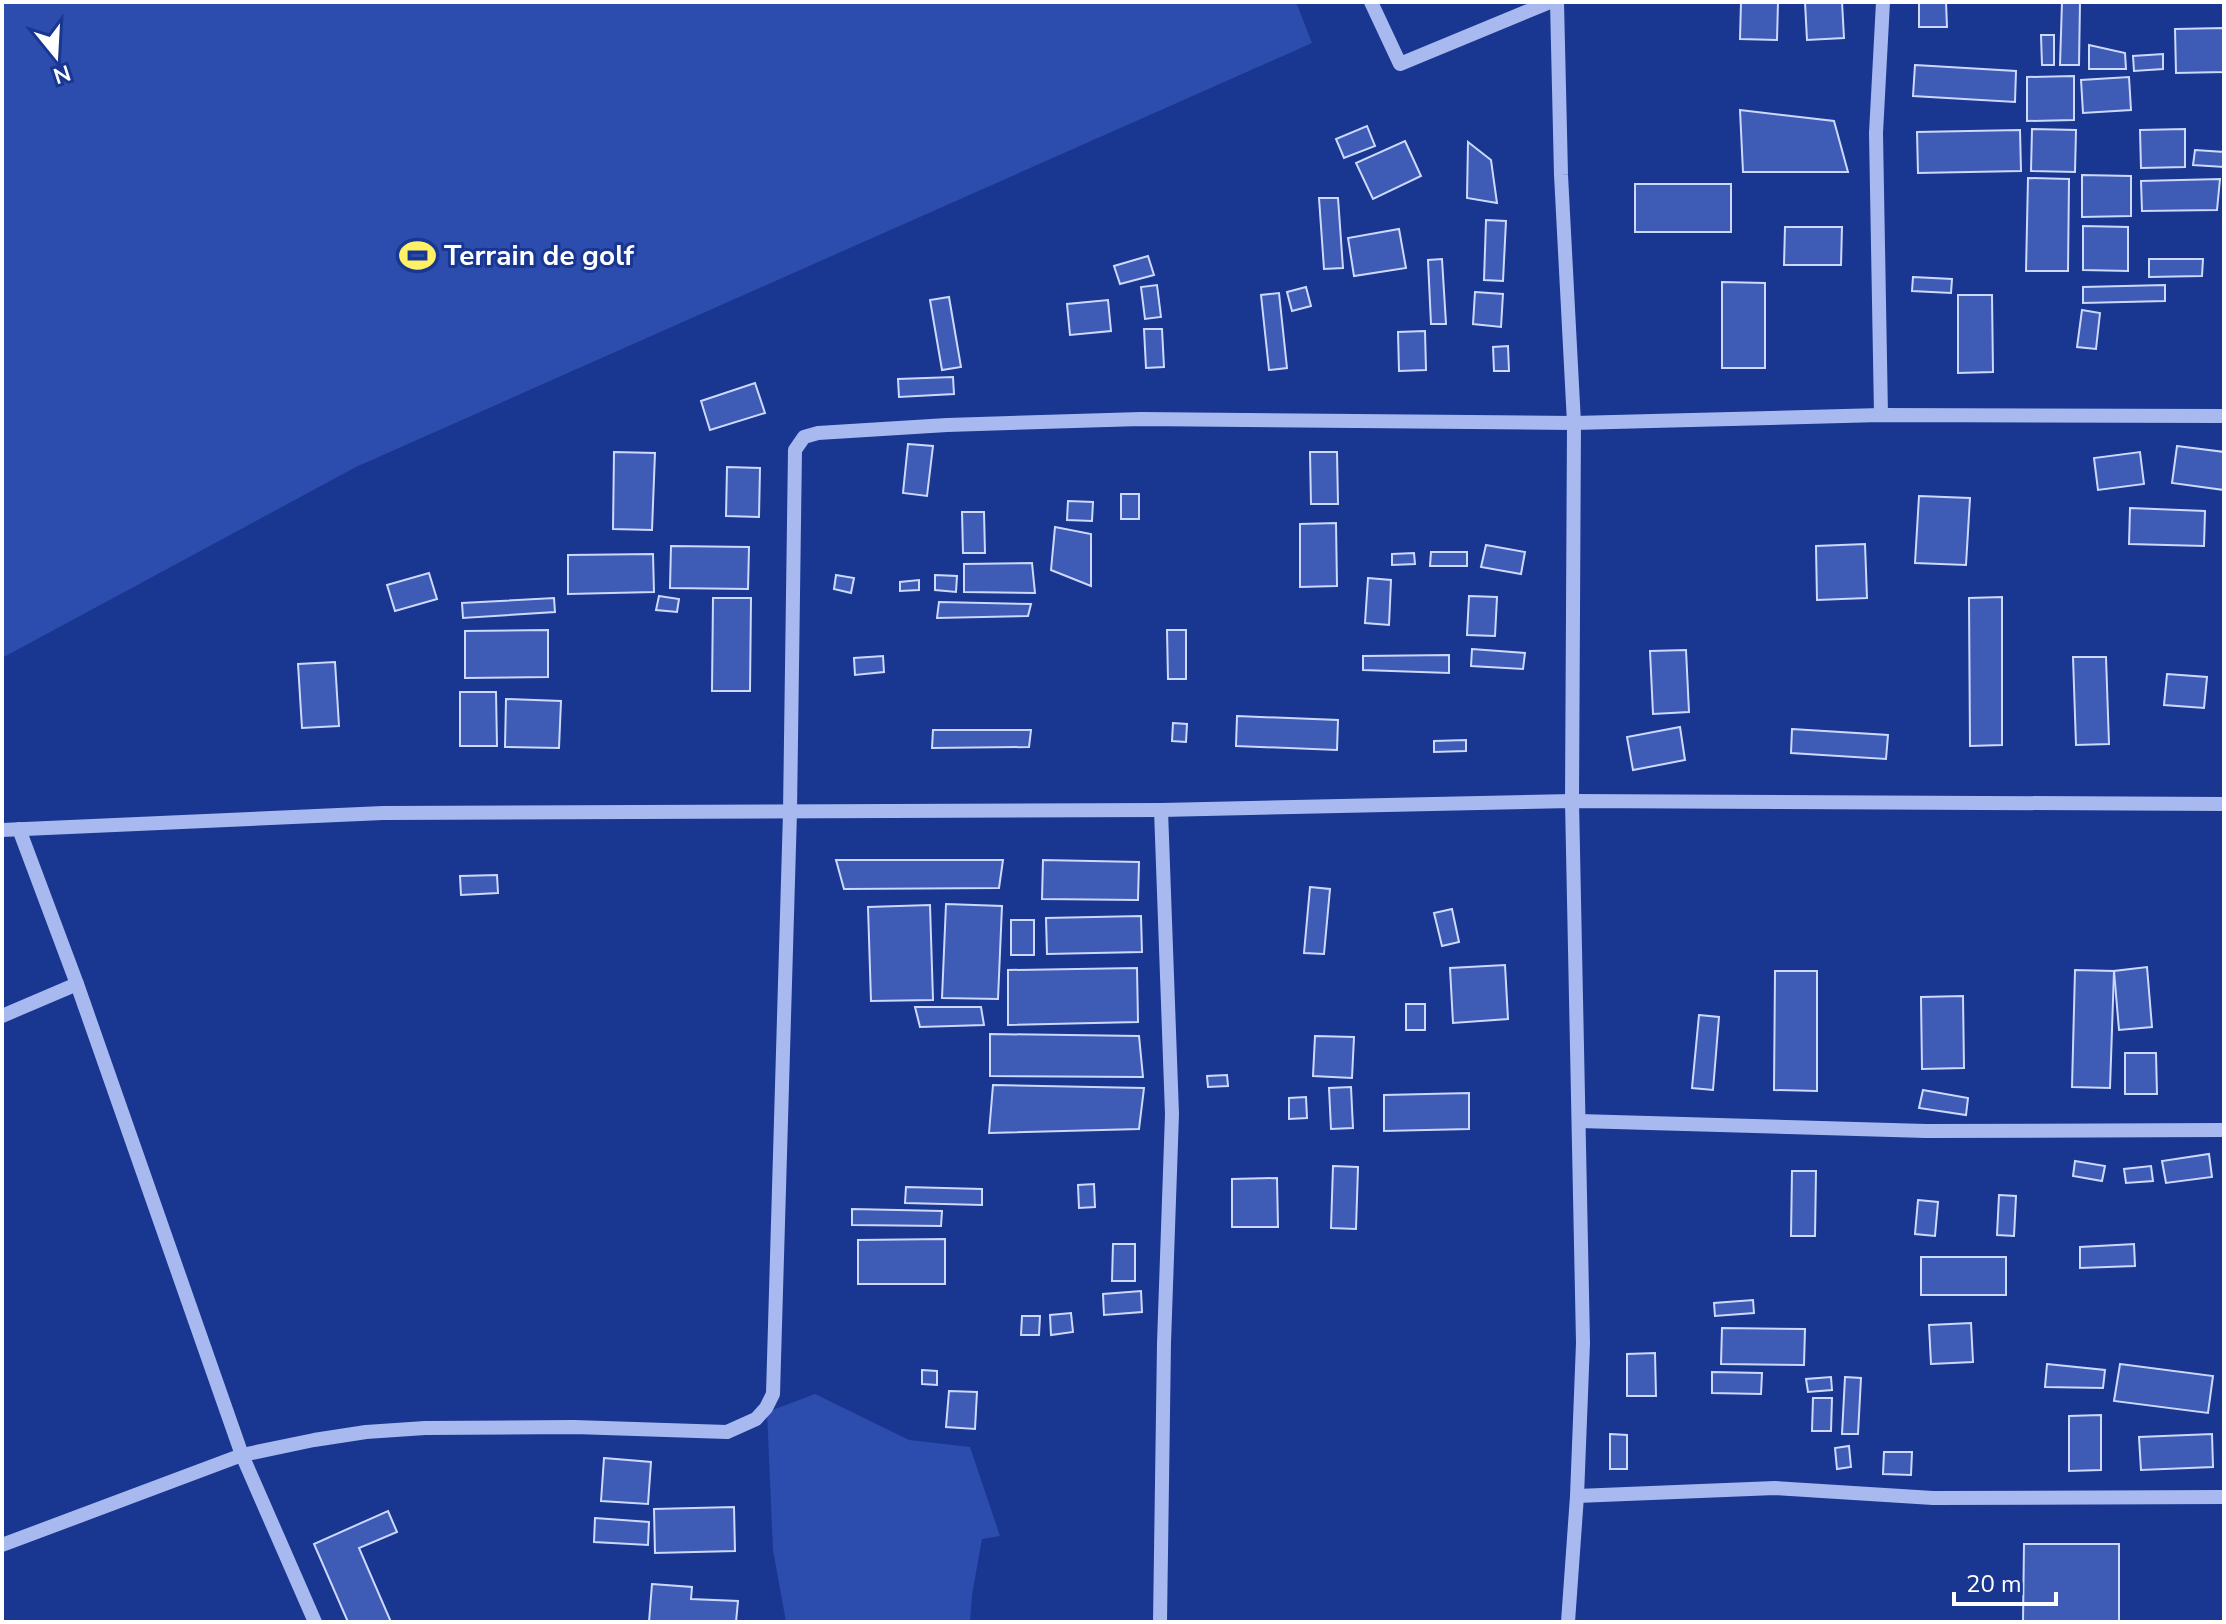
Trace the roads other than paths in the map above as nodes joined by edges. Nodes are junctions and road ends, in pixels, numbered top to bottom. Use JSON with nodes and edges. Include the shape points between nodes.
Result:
{"nodes":[{"id":1,"x":1371,"y":2,"type":"edge"},
{"id":2,"x":1550,"y":2,"type":"edge"},
{"id":3,"x":1557,"y":2,"type":"edge"},
{"id":4,"x":1883,"y":2,"type":"edge"},
{"id":5,"x":1881,"y":415,"type":"junction"},
{"id":6,"x":2224,"y":416,"type":"edge"},
{"id":7,"x":1574,"y":423,"type":"junction"},
{"id":8,"x":1572,"y":801,"type":"junction"},
{"id":9,"x":2224,"y":804,"type":"edge"},
{"id":10,"x":1161,"y":810,"type":"junction"},
{"id":11,"x":790,"y":812,"type":"junction"},
{"id":12,"x":19,"y":829,"type":"junction"},
{"id":13,"x":2,"y":830,"type":"edge"},
{"id":14,"x":77,"y":984,"type":"junction"},
{"id":15,"x":2,"y":1016,"type":"edge"},
{"id":16,"x":1579,"y":1121,"type":"junction"},
{"id":17,"x":2224,"y":1130,"type":"edge"},
{"id":18,"x":242,"y":1455,"type":"junction"},
{"id":19,"x":1577,"y":1496,"type":"junction"},
{"id":20,"x":2224,"y":1497,"type":"edge"},
{"id":21,"x":2,"y":1545,"type":"edge"},
{"id":22,"x":315,"y":1622,"type":"edge"},
{"id":23,"x":1160,"y":1622,"type":"edge"},
{"id":24,"x":1568,"y":1622,"type":"edge"}],
"edges":[{"from":1,"to":2,"type":"street","via":[[1400,64]]},
{"from":3,"to":7,"type":"street"},
{"from":4,"to":5,"type":"street","via":[[1876,133]]},
{"from":5,"to":6,"type":"street"},
{"from":5,"to":7,"type":"street"},
{"from":7,"to":8,"type":"street"},
{"from":7,"to":11,"type":"street","via":[[1141,419],[947,425],[804,437],[795,450]]},
{"from":8,"to":9,"type":"street"},
{"from":8,"to":10,"type":"street"},
{"from":8,"to":16,"type":"street"},
{"from":10,"to":11,"type":"street"},
{"from":10,"to":23,"type":"street","via":[[1172,1114]]},
{"from":11,"to":12,"type":"street","via":[[383,813]]},
{"from":11,"to":18,"type":"street","via":[[773,1394],[766,1408],[756,1419],[727,1432],[425,1428],[366,1432]]},
{"from":12,"to":13,"type":"street"},
{"from":12,"to":14,"type":"street"},
{"from":14,"to":15,"type":"street"},
{"from":14,"to":18,"type":"street"},
{"from":16,"to":17,"type":"street","via":[[1926,1131]]},
{"from":16,"to":19,"type":"street","via":[[1583,1343]]},
{"from":18,"to":21,"type":"street"},
{"from":18,"to":22,"type":"street"},
{"from":19,"to":20,"type":"street","via":[[1775,1488],[1933,1498]]},
{"from":19,"to":24,"type":"street"}]}
